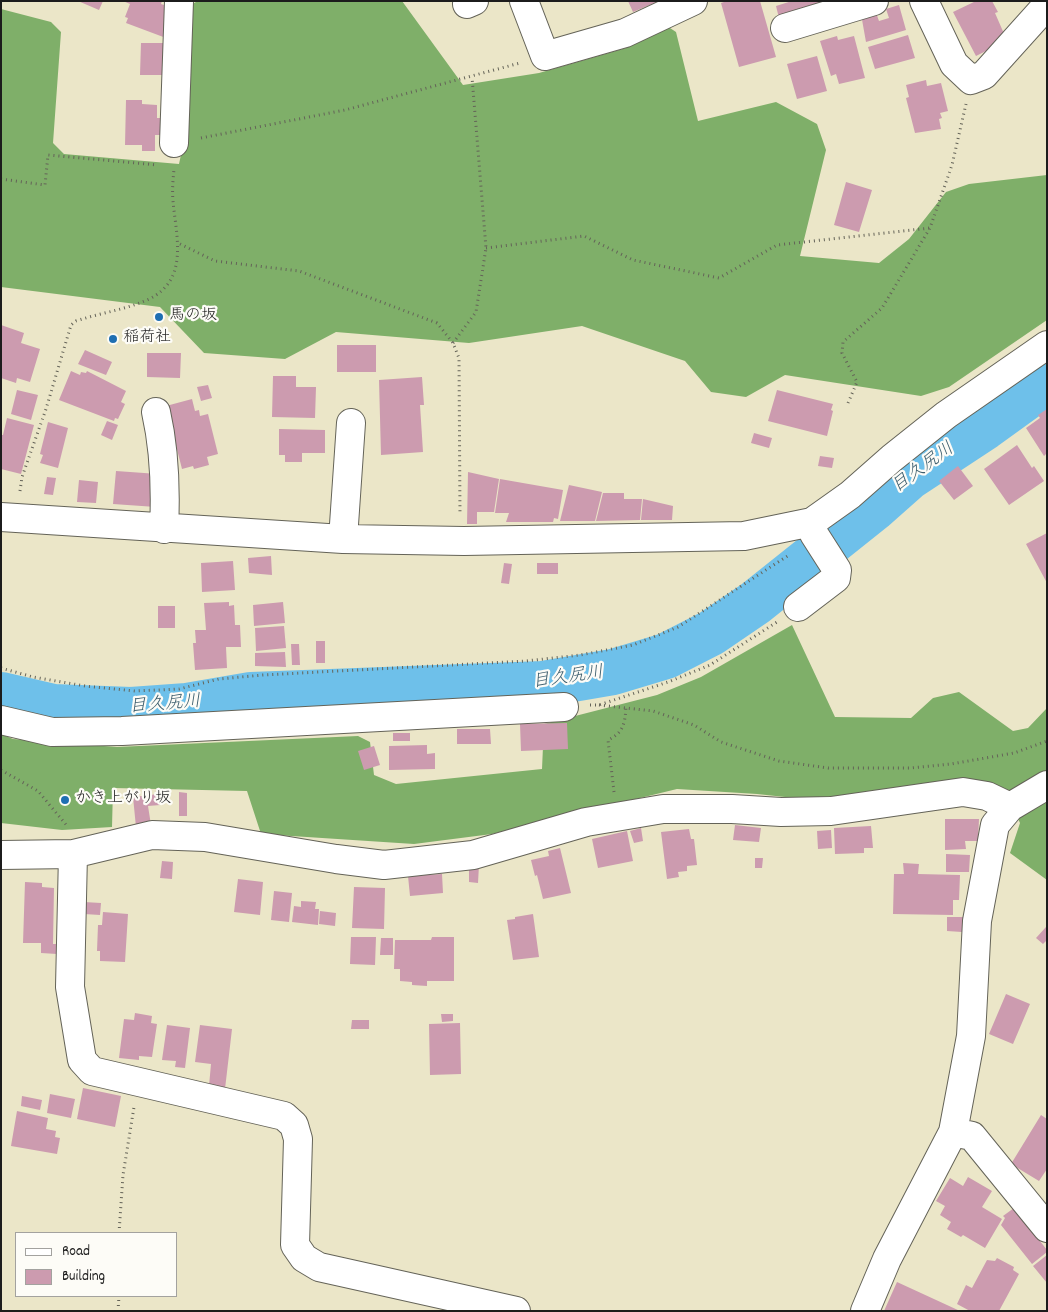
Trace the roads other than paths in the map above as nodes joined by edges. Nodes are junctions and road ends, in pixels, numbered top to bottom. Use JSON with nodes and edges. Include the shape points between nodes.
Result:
{"nodes":[{"id":1,"x":178,"y":1,"type":"edge"},
{"id":2,"x":524,"y":1,"type":"edge"},
{"id":3,"x":693,"y":1,"type":"edge"},
{"id":4,"x":874,"y":1,"type":"edge"},
{"id":5,"x":924,"y":1,"type":"edge"},
{"id":6,"x":1047,"y":5,"type":"edge"},
{"id":7,"x":784,"y":28,"type":"dead end"},
{"id":8,"x":171,"y":158,"type":"road end"},
{"id":9,"x":1047,"y":344,"type":"edge"},
{"id":10,"x":156,"y":412,"type":"dead end"},
{"id":11,"x":351,"y":423,"type":"dead end"},
{"id":12,"x":9,"y":518,"type":"edge"},
{"id":13,"x":813,"y":528,"type":"junction"},
{"id":14,"x":164,"y":529,"type":"junction"},
{"id":15,"x":342,"y":539,"type":"junction"},
{"id":16,"x":798,"y":607,"type":"road end"},
{"id":17,"x":564,"y":707,"type":"road end"},
{"id":18,"x":1,"y":720,"type":"edge"},
{"id":19,"x":1047,"y":785,"type":"edge"},
{"id":20,"x":1010,"y":807,"type":"junction"},
{"id":21,"x":73,"y":854,"type":"junction"},
{"id":22,"x":1,"y":855,"type":"edge"},
{"id":23,"x":952,"y":1132,"type":"junction"},
{"id":24,"x":1047,"y":1228,"type":"edge"},
{"id":25,"x":516,"y":1311,"type":"edge"},
{"id":26,"x":865,"y":1311,"type":"edge"}],
"edges":[{"from":1,"to":8,"type":"street"},
{"from":2,"to":3,"type":"street","via":[[545,56],[625,33]]},
{"from":4,"to":7,"type":"street"},
{"from":5,"to":6,"type":"street","via":[[954,64],[971,80],[984,75]]},
{"from":9,"to":13,"type":"street","via":[[946,415]]},
{"from":10,"to":14,"type":"street","via":[[164,449]]},
{"from":11,"to":15,"type":"street"},
{"from":12,"to":14,"type":"street"},
{"from":13,"to":15,"type":"street","via":[[744,536],[460,541]]},
{"from":13,"to":16,"type":"street","via":[[837,570],[836,578]]},
{"from":14,"to":15,"type":"street"},
{"from":17,"to":18,"type":"street","via":[[122,731],[52,732]]},
{"from":19,"to":20,"type":"street"},
{"from":20,"to":21,"type":"street","via":[[987,796],[963,792],[831,811],[663,809],[586,822],[473,855],[384,865],[205,837],[152,835]]},
{"from":20,"to":23,"type":"street","via":[[995,825],[977,921],[971,1036]]},
{"from":21,"to":22,"type":"street"},
{"from":21,"to":25,"type":"street","via":[[70,987],[82,1060],[92,1071],[284,1116],[294,1125],[298,1139],[295,1245],[304,1258],[319,1267]]},
{"from":23,"to":24,"type":"street","via":[[972,1136]]},
{"from":23,"to":26,"type":"street","via":[[887,1259]]}]}
